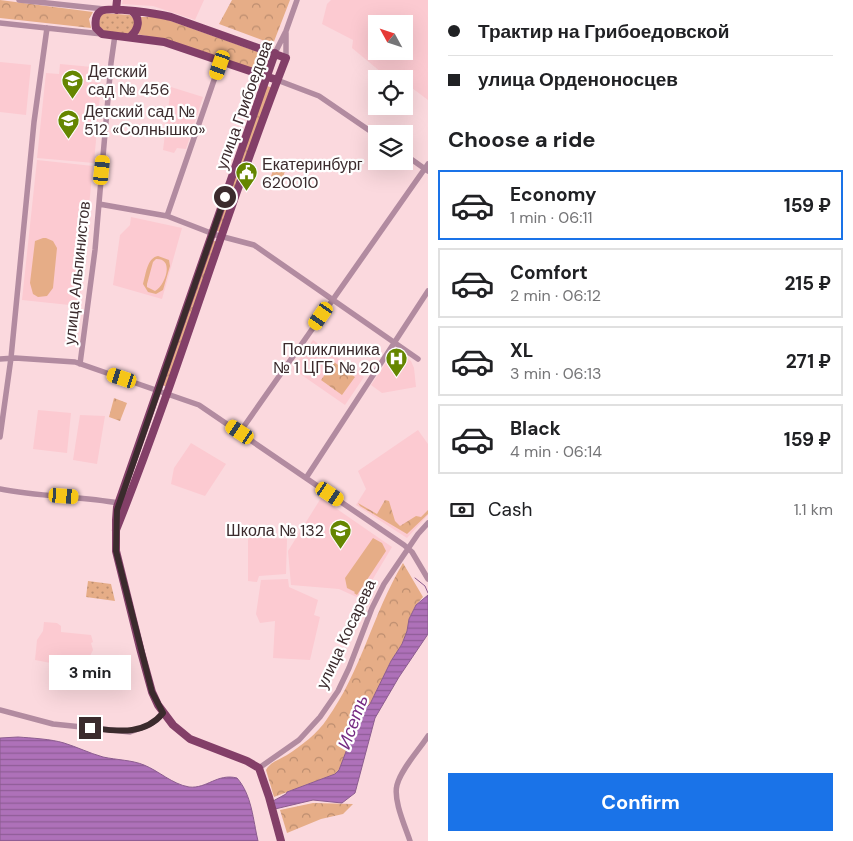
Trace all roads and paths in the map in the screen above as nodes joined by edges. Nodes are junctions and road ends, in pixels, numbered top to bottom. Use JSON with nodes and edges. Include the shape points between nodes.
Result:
{"nodes":[{"id":1,"x":19,"y":0,"type":"edge"},
{"id":2,"x":117,"y":0,"type":"edge"},
{"id":3,"x":297,"y":0,"type":"edge"},
{"id":4,"x":106,"y":10,"type":"junction"},
{"id":5,"x":116,"y":10,"type":"junction"},
{"id":6,"x":132,"y":11,"type":"junction"},
{"id":7,"x":0,"y":23,"type":"edge"},
{"id":8,"x":46,"y":28,"type":"junction"},
{"id":9,"x":286,"y":31,"type":"junction"},
{"id":10,"x":102,"y":34,"type":"junction"},
{"id":11,"x":115,"y":35,"type":"junction"},
{"id":12,"x":130,"y":36,"type":"junction"},
{"id":13,"x":275,"y":53,"type":"junction"},
{"id":14,"x":286,"y":58,"type":"junction"},
{"id":15,"x":221,"y":60,"type":"junction"},
{"id":16,"x":266,"y":77,"type":"junction"},
{"id":17,"x":278,"y":80,"type":"junction"},
{"id":18,"x":368,"y":130,"type":"edge"},
{"id":19,"x":413,"y":159,"type":"edge"},
{"id":20,"x":427,"y":168,"type":"edge"},
{"id":21,"x":99,"y":204,"type":"junction"},
{"id":22,"x":167,"y":216,"type":"junction"},
{"id":23,"x":212,"y":234,"type":"junction"},
{"id":24,"x":221,"y":236,"type":"junction"},
{"id":25,"x":428,"y":292,"type":"edge"},
{"id":26,"x":332,"y":300,"type":"junction"},
{"id":27,"x":394,"y":344,"type":"junction"},
{"id":28,"x":11,"y":358,"type":"junction"},
{"id":29,"x":0,"y":359,"type":"edge"},
{"id":30,"x":418,"y":359,"type":"dead end"},
{"id":31,"x":80,"y":364,"type":"junction"},
{"id":32,"x":157,"y":390,"type":"junction"},
{"id":33,"x":167,"y":394,"type":"junction"},
{"id":34,"x":240,"y":432,"type":"junction"},
{"id":35,"x":0,"y":437,"type":"edge"},
{"id":36,"x":306,"y":478,"type":"junction"},
{"id":37,"x":0,"y":489,"type":"edge"},
{"id":38,"x":119,"y":503,"type":"junction"},
{"id":39,"x":428,"y":524,"type":"edge"},
{"id":40,"x":116,"y":530,"type":"junction"},
{"id":41,"x":408,"y":548,"type":"junction"},
{"id":42,"x":428,"y":579,"type":"edge"},
{"id":43,"x":0,"y":710,"type":"edge"},
{"id":44,"x":163,"y":713,"type":"junction"},
{"id":45,"x":428,"y":736,"type":"edge"},
{"id":46,"x":259,"y":768,"type":"junction"},
{"id":47,"x":281,"y":841,"type":"edge"},
{"id":48,"x":410,"y":841,"type":"edge"}],
"edges":[{"from":1,"to":4,"type":"street"},
{"from":2,"to":5,"type":"main road"},
{"from":3,"to":9,"type":"street","name":"улица Грибоедова"},
{"from":4,"to":5,"type":"main road"},
{"from":4,"to":10,"type":"main road","via":[[95,20],[96,28]]},
{"from":5,"to":6,"type":"main road"},
{"from":6,"to":12,"type":"main road","via":[[138,24]]},
{"from":6,"to":13,"type":"main road","via":[[171,16]]},
{"from":7,"to":8,"type":"street"},
{"from":8,"to":10,"type":"street"},
{"from":8,"to":28,"type":"street"},
{"from":9,"to":13,"type":"street","name":"улица Грибоедова"},
{"from":9,"to":14,"type":"street","name":"улица Грибоедова"},
{"from":10,"to":11,"type":"main road"},
{"from":11,"to":12,"type":"main road"},
{"from":11,"to":21,"type":"street","name":"улица Альпинистов"},
{"from":12,"to":15,"type":"main road","via":[[164,42]]},
{"from":13,"to":14,"type":"main road"},
{"from":13,"to":16,"type":"main road","name":"улица Грибоедова"},
{"from":14,"to":17,"type":"main road","name":"улица Грибоедова"},
{"from":15,"to":16,"type":"main road"},
{"from":15,"to":22,"type":"street"},
{"from":16,"to":17,"type":"main road"},
{"from":16,"to":23,"type":"main road","name":"улица Грибоедова"},
{"from":17,"to":18,"type":"street","via":[[319,96]]},
{"from":17,"to":24,"type":"main road","name":"улица Грибоедова"},
{"from":19,"to":20,"type":"street"},
{"from":20,"to":26,"type":"street"},
{"from":21,"to":22,"type":"street"},
{"from":21,"to":31,"type":"street","name":"улица Альпинистов"},
{"from":22,"to":23,"type":"street"},
{"from":23,"to":24,"type":"street"},
{"from":23,"to":32,"type":"main road","name":"улица Грибоедова"},
{"from":24,"to":26,"type":"street","via":[[254,245]]},
{"from":24,"to":33,"type":"main road","name":"улица Грибоедова"},
{"from":25,"to":27,"type":"street"},
{"from":26,"to":27,"type":"street"},
{"from":26,"to":34,"type":"street"},
{"from":27,"to":30,"type":"street"},
{"from":27,"to":36,"type":"street"},
{"from":28,"to":29,"type":"street"},
{"from":28,"to":31,"type":"street"},
{"from":28,"to":35,"type":"street"},
{"from":31,"to":32,"type":"street"},
{"from":32,"to":33,"type":"street"},
{"from":32,"to":38,"type":"main road","name":"улица Грибоедова"},
{"from":33,"to":34,"type":"street","via":[[199,405]]},
{"from":33,"to":40,"type":"main road","name":"улица Грибоедова"},
{"from":34,"to":36,"type":"street"},
{"from":36,"to":41,"type":"street"},
{"from":37,"to":38,"type":"street"},
{"from":38,"to":40,"type":"main road","name":"улица Грибоедова"},
{"from":39,"to":41,"type":"street","name":"улица Косарева"},
{"from":40,"to":44,"type":"main road","name":"улица Грибоедова","via":[[116,551],[141,652],[152,692]]},
{"from":41,"to":42,"type":"street"},
{"from":41,"to":46,"type":"street","name":"улица Косарева","via":[[384,584],[350,668],[333,697],[299,740]]},
{"from":43,"to":44,"type":"street","via":[[54,724],[130,732],[149,725]]},
{"from":44,"to":46,"type":"main road","name":"улица Грибоедова","via":[[172,725],[190,738],[247,760]]},
{"from":45,"to":48,"type":"street","via":[[396,786],[397,803]]},
{"from":46,"to":47,"type":"main road"}]}
